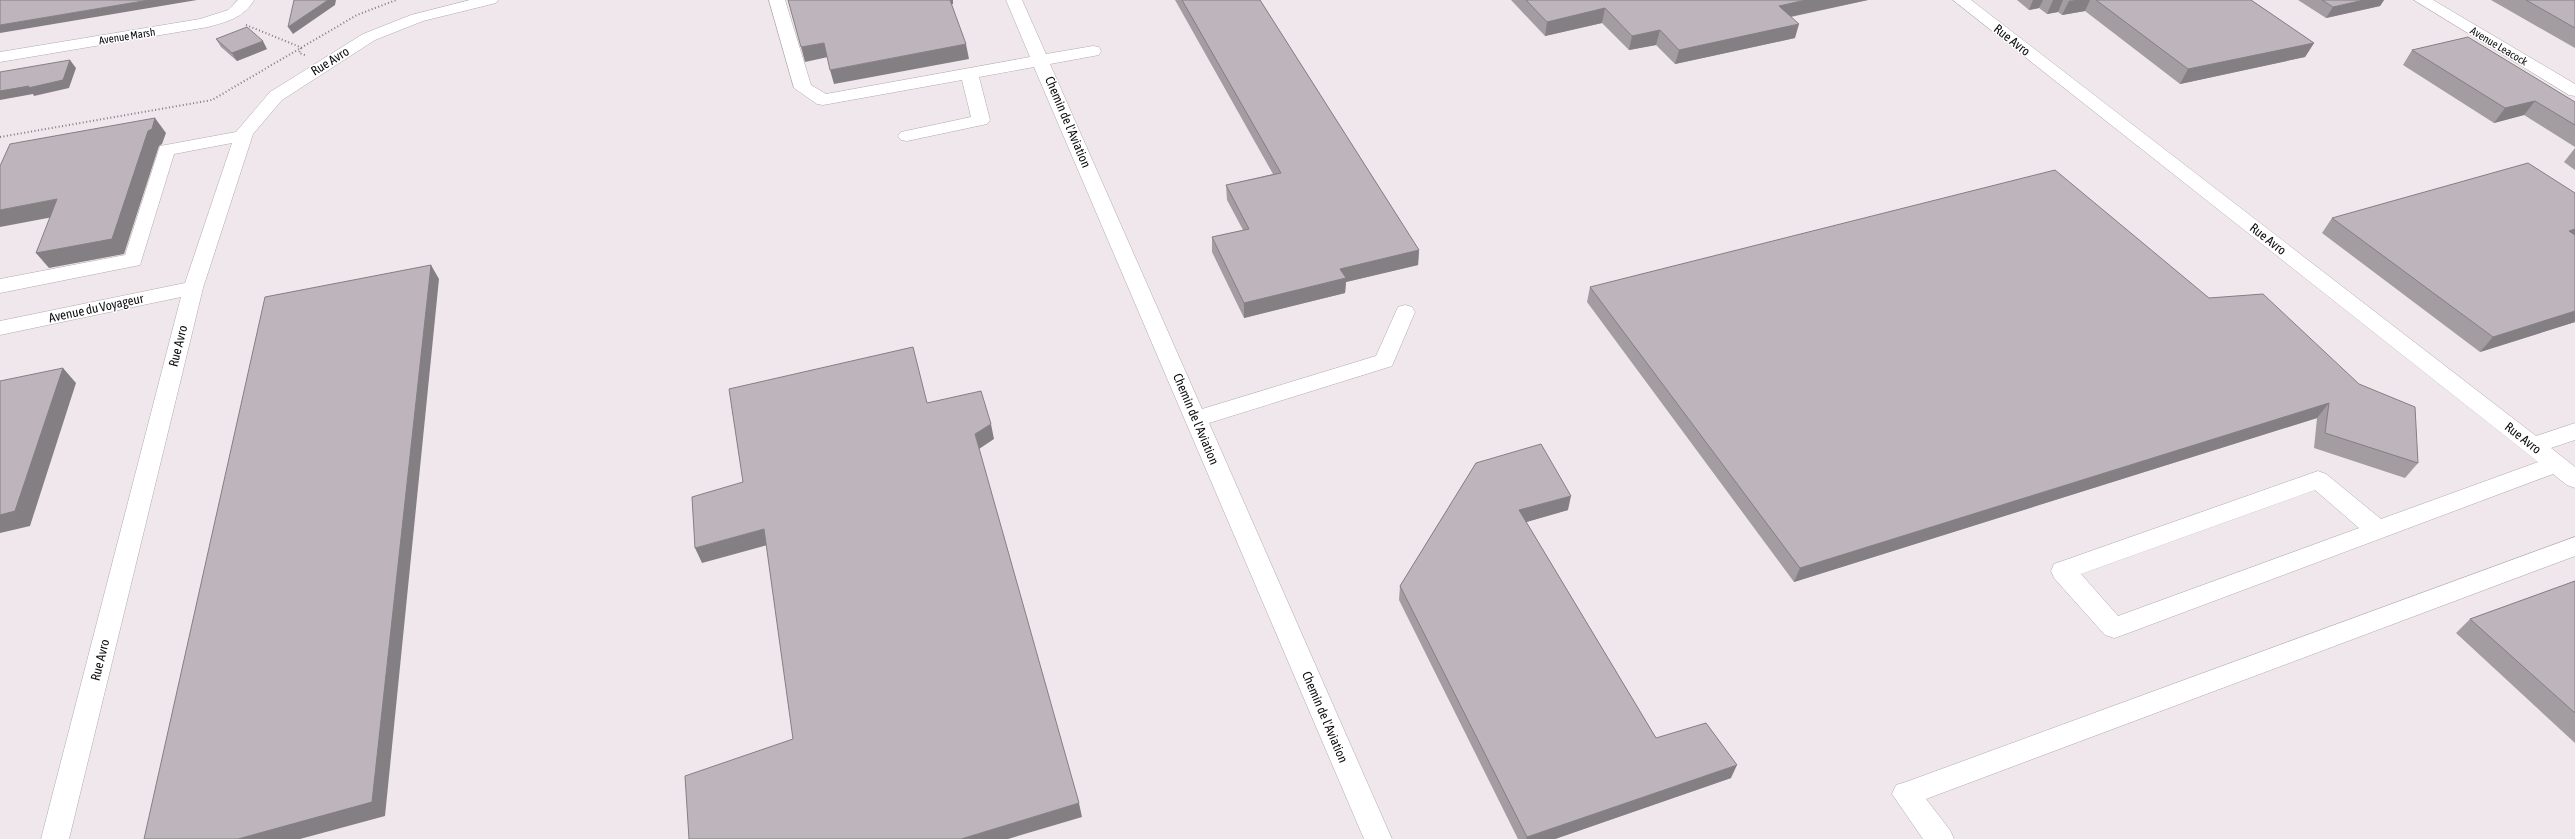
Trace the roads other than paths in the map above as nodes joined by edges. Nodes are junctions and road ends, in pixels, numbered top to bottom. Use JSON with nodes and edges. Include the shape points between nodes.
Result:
{"nodes":[{"id":1,"x":246,"y":0,"type":"edge"},
{"id":2,"x":490,"y":0,"type":"edge"},
{"id":3,"x":777,"y":0,"type":"edge"},
{"id":4,"x":1016,"y":0,"type":"edge"},
{"id":5,"x":1961,"y":0,"type":"edge"},
{"id":6,"x":2422,"y":0,"type":"edge"},
{"id":7,"x":1093,"y":51,"type":"dead end"},
{"id":8,"x":0,"y":57,"type":"edge"},
{"id":9,"x":1041,"y":61,"type":"junction"},
{"id":10,"x":969,"y":73,"type":"junction"},
{"id":11,"x":2575,"y":91,"type":"edge"},
{"id":12,"x":243,"y":136,"type":"junction"},
{"id":13,"x":908,"y":136,"type":"dead end"},
{"id":14,"x":0,"y":286,"type":"edge"},
{"id":15,"x":193,"y":288,"type":"junction"},
{"id":16,"x":1405,"y":312,"type":"dead end"},
{"id":17,"x":0,"y":328,"type":"edge"},
{"id":18,"x":1196,"y":419,"type":"junction"},
{"id":19,"x":2575,"y":432,"type":"edge"},
{"id":20,"x":2533,"y":446,"type":"junction"},
{"id":21,"x":2557,"y":464,"type":"junction"},
{"id":22,"x":2575,"y":479,"type":"edge"},
{"id":23,"x":2378,"y":530,"type":"junction"},
{"id":24,"x":2572,"y":551,"type":"edge"},
{"id":25,"x":55,"y":839,"type":"edge"},
{"id":26,"x":1378,"y":839,"type":"edge"},
{"id":27,"x":1940,"y":839,"type":"edge"}],
"edges":[{"from":1,"to":8,"type":"street","name":"Avenue Marsh","via":[[245,4],[227,16],[202,24]]},
{"from":2,"to":12,"type":"street","name":"Rue Avro","via":[[417,18],[369,37],[276,96]]},
{"from":3,"to":10,"type":"street","via":[[803,88],[823,100]]},
{"from":4,"to":9,"type":"street","name":"Chemin de l'Aviation"},
{"from":5,"to":20,"type":"street","name":"Rue Avro"},
{"from":6,"to":11,"type":"street","name":"Avenue Leacock"},
{"from":7,"to":9,"type":"street"},
{"from":9,"to":10,"type":"street"},
{"from":9,"to":18,"type":"street","name":"Chemin de l'Aviation"},
{"from":10,"to":13,"type":"street","via":[[981,120]]},
{"from":12,"to":14,"type":"street","via":[[166,150],[133,260]]},
{"from":12,"to":15,"type":"street","name":"Rue Avro"},
{"from":15,"to":17,"type":"street","name":"Avenue du Voyageur"},
{"from":15,"to":25,"type":"street","name":"Rue Avro"},
{"from":16,"to":18,"type":"street","via":[[1385,361]]},
{"from":18,"to":26,"type":"street","name":"Chemin de l'Aviation"},
{"from":19,"to":20,"type":"street"},
{"from":20,"to":21,"type":"street","name":"Rue Avro"},
{"from":21,"to":22,"type":"street","name":"Rue Avro"},
{"from":21,"to":23,"type":"street"},
{"from":23,"to":23,"type":"street","via":[[2114,628],[2063,571],[2318,480]]},
{"from":24,"to":27,"type":"street","via":[[1906,794]]}]}
